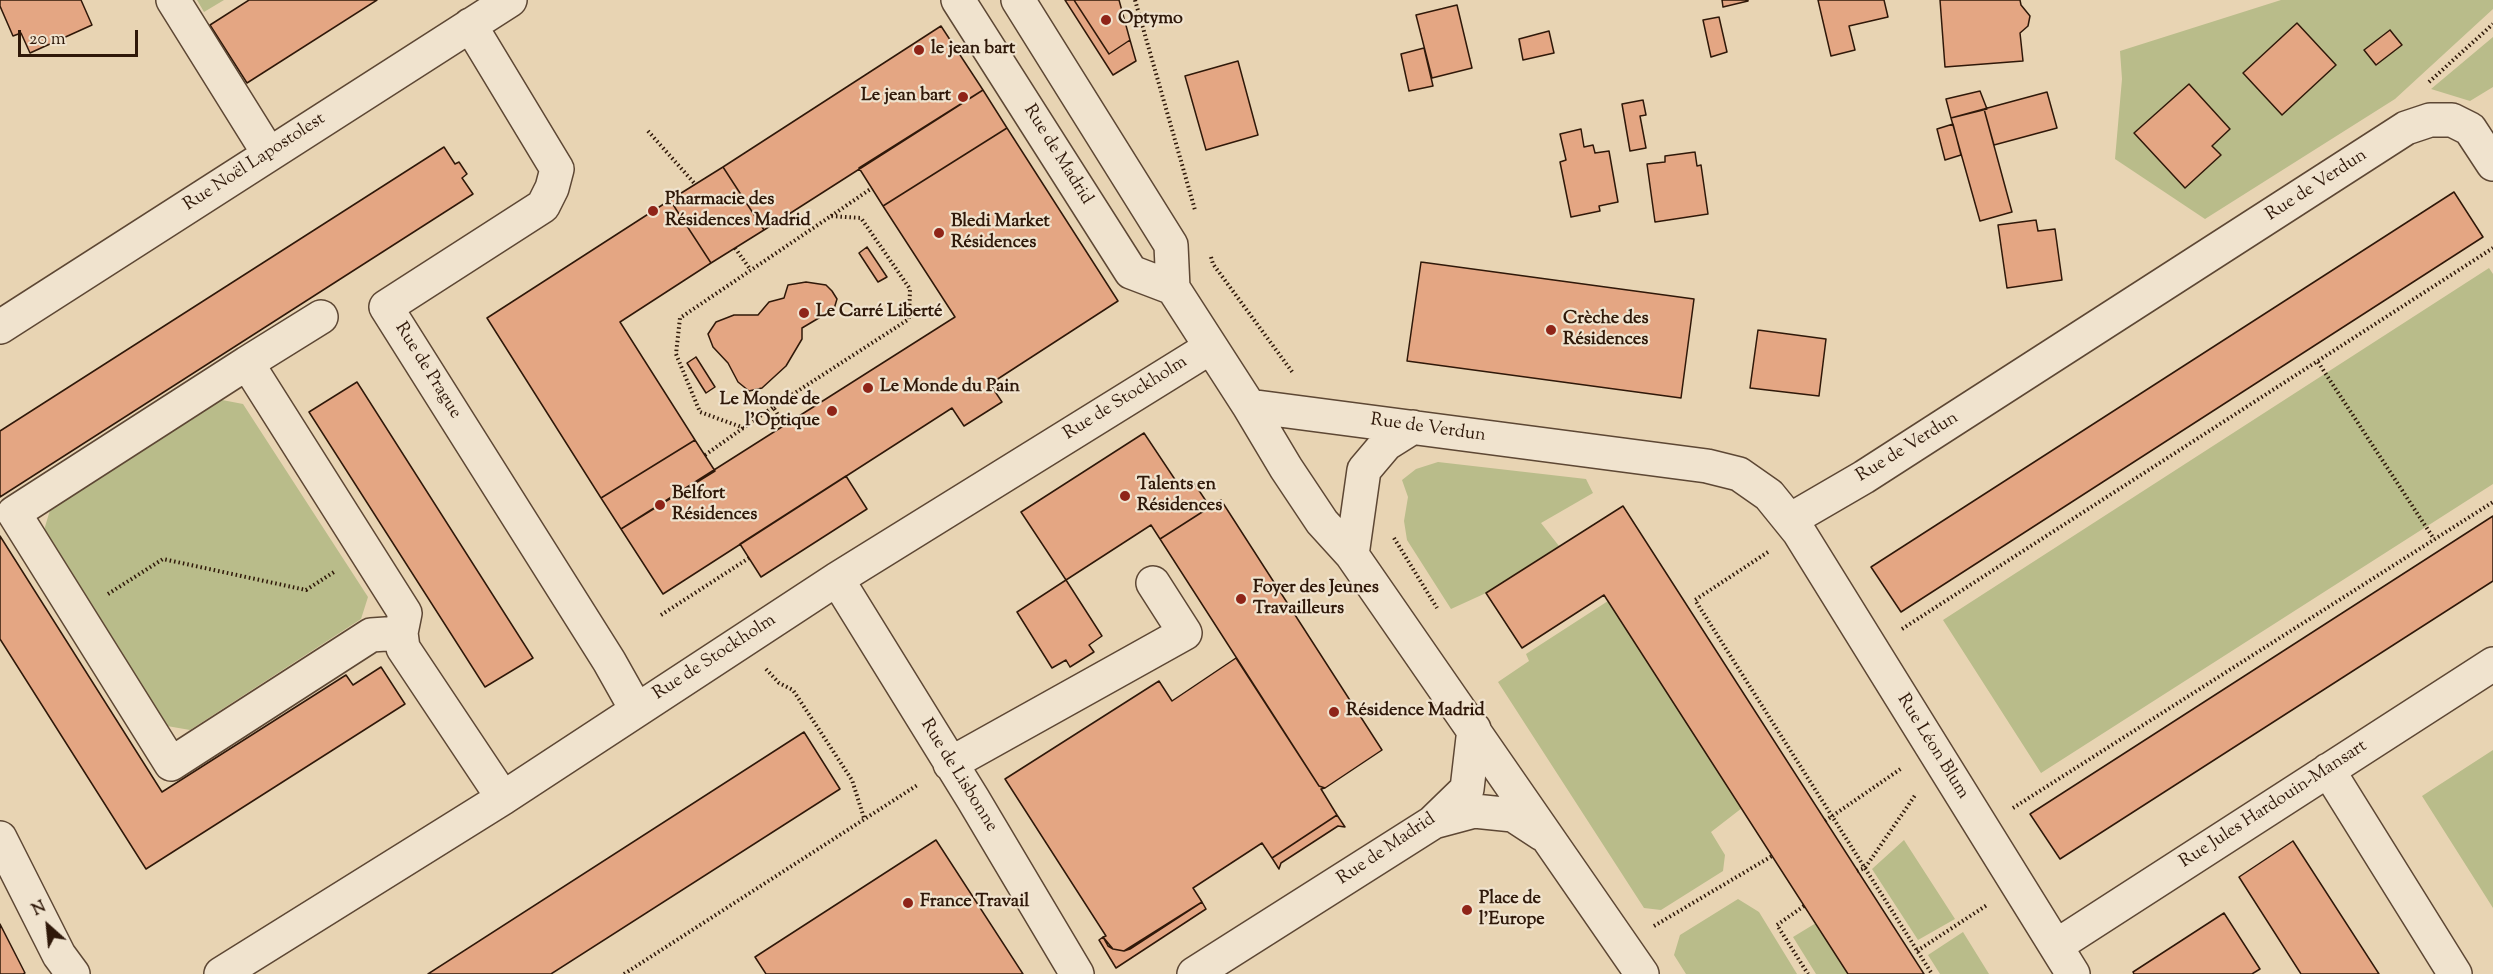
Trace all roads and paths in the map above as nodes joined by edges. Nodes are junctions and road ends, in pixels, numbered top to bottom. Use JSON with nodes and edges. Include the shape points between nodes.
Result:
{"nodes":[{"id":1,"x":173,"y":0,"type":"edge"},
{"id":2,"x":510,"y":0,"type":"edge"},
{"id":3,"x":958,"y":0,"type":"edge"},
{"id":4,"x":1018,"y":0,"type":"edge"},
{"id":5,"x":1135,"y":0,"type":"edge"},
{"id":6,"x":2493,"y":24,"type":"edge"},
{"id":7,"x":470,"y":25,"type":"junction"},
{"id":8,"x":2406,"y":128,"type":"junction"},
{"id":9,"x":648,"y":131,"type":"dead end"},
{"id":10,"x":269,"y":154,"type":"junction"},
{"id":11,"x":2493,"y":164,"type":"edge"},
{"id":12,"x":695,"y":184,"type":"dead end"},
{"id":13,"x":872,"y":188,"type":"dead end"},
{"id":14,"x":1196,"y":214,"type":"dead end"},
{"id":15,"x":831,"y":216,"type":"junction"},
{"id":16,"x":735,"y":248,"type":"dead end"},
{"id":17,"x":2493,"y":248,"type":"edge"},
{"id":18,"x":1210,"y":254,"type":"dead end"},
{"id":19,"x":750,"y":269,"type":"junction"},
{"id":20,"x":1173,"y":288,"type":"junction"},
{"id":21,"x":321,"y":317,"type":"dead end"},
{"id":22,"x":0,"y":327,"type":"edge"},
{"id":23,"x":1211,"y":347,"type":"junction"},
{"id":24,"x":2318,"y":362,"type":"junction"},
{"id":25,"x":247,"y":363,"type":"junction"},
{"id":26,"x":1250,"y":406,"type":"junction"},
{"id":27,"x":773,"y":407,"type":"junction"},
{"id":28,"x":1304,"y":412,"type":"junction"},
{"id":29,"x":785,"y":426,"type":"dead end"},
{"id":30,"x":1413,"y":427,"type":"junction"},
{"id":31,"x":744,"y":428,"type":"junction"},
{"id":32,"x":705,"y":455,"type":"dead end"},
{"id":33,"x":2493,"y":502,"type":"edge"},
{"id":34,"x":1790,"y":520,"type":"junction"},
{"id":35,"x":1393,"y":533,"type":"dead end"},
{"id":36,"x":2434,"y":539,"type":"junction"},
{"id":37,"x":366,"y":552,"type":"junction"},
{"id":38,"x":1352,"y":555,"type":"junction"},
{"id":39,"x":749,"y":558,"type":"dead end"},
{"id":40,"x":1741,"y":570,"type":"dead end"},
{"id":41,"x":837,"y":579,"type":"junction"},
{"id":42,"x":1153,"y":583,"type":"dead end"},
{"id":43,"x":1440,"y":611,"type":"dead end"},
{"id":44,"x":78,"y":614,"type":"junction"},
{"id":45,"x":661,"y":615,"type":"dead end"},
{"id":46,"x":401,"y":633,"type":"junction"},
{"id":47,"x":740,"y":642,"type":"junction"},
{"id":48,"x":1871,"y":649,"type":"junction"},
{"id":49,"x":2493,"y":664,"type":"edge"},
{"id":50,"x":636,"y":709,"type":"junction"},
{"id":51,"x":1474,"y":729,"type":"junction"},
{"id":52,"x":1932,"y":747,"type":"junction"},
{"id":53,"x":950,"y":764,"type":"junction"},
{"id":54,"x":2328,"y":770,"type":"junction"},
{"id":55,"x":503,"y":798,"type":"junction"},
{"id":56,"x":1833,"y":816,"type":"junction"},
{"id":57,"x":864,"y":818,"type":"junction"},
{"id":58,"x":1825,"y":821,"type":"dead end"},
{"id":59,"x":1432,"y":823,"type":"junction"},
{"id":60,"x":1982,"y":828,"type":"junction"},
{"id":61,"x":0,"y":838,"type":"edge"},
{"id":62,"x":1548,"y":838,"type":"junction"},
{"id":63,"x":1772,"y":856,"type":"dead end"},
{"id":64,"x":1865,"y":867,"type":"junction"},
{"id":65,"x":1857,"y":871,"type":"dead end"},
{"id":66,"x":1804,"y":906,"type":"dead end"},
{"id":67,"x":1961,"y":923,"type":"dead end"},
{"id":68,"x":1622,"y":944,"type":"junction"},
{"id":69,"x":2056,"y":946,"type":"junction"},
{"id":70,"x":1917,"y":951,"type":"junction"},
{"id":71,"x":73,"y":974,"type":"edge"},
{"id":72,"x":221,"y":974,"type":"edge"},
{"id":73,"x":624,"y":974,"type":"edge"},
{"id":74,"x":1077,"y":974,"type":"edge"},
{"id":75,"x":1194,"y":974,"type":"edge"},
{"id":76,"x":1642,"y":974,"type":"edge"},
{"id":77,"x":1808,"y":974,"type":"edge"},
{"id":78,"x":1932,"y":974,"type":"edge"},
{"id":79,"x":2073,"y":974,"type":"edge"},
{"id":80,"x":2455,"y":974,"type":"edge"}],
"edges":[{"from":1,"to":10,"type":"street"},
{"from":2,"to":7,"type":"street","name":"Rue Noël Lapostolest"},
{"from":3,"to":20,"type":"street","name":"Rue de Madrid","via":[[1131,272]]},
{"from":4,"to":20,"type":"street","via":[[1171,245]]},
{"from":5,"to":14,"type":"path"},
{"from":6,"to":8,"type":"path","via":[[2424,87]]},
{"from":7,"to":10,"type":"street","name":"Rue Noël Lapostolest"},
{"from":7,"to":50,"type":"street","name":"Rue de Prague","via":[[557,169],[552,188],[543,206],[386,307]]},
{"from":8,"to":11,"type":"street","name":"Rue de Verdun","via":[[2430,120],[2452,120],[2470,129]]},
{"from":8,"to":34,"type":"street","name":"Rue de Verdun","via":[[1864,477]]},
{"from":9,"to":12,"type":"path"},
{"from":10,"to":22,"type":"street","name":"Rue Noël Lapostolest"},
{"from":13,"to":15,"type":"path"},
{"from":15,"to":19,"type":"path"},
{"from":15,"to":27,"type":"path","via":[[861,218],[910,289],[909,319]]},
{"from":16,"to":19,"type":"path"},
{"from":17,"to":24,"type":"path"},
{"from":18,"to":28,"type":"path","via":[[1213,264],[1305,389]]},
{"from":19,"to":31,"type":"path","via":[[680,318],[676,354],[700,412]]},
{"from":20,"to":23,"type":"street"},
{"from":21,"to":25,"type":"street"},
{"from":23,"to":26,"type":"street"},
{"from":23,"to":41,"type":"street","name":"Rue de Stockholm"},
{"from":24,"to":36,"type":"path"},
{"from":24,"to":48,"type":"path"},
{"from":25,"to":37,"type":"street"},
{"from":25,"to":44,"type":"street","via":[[15,513]]},
{"from":26,"to":28,"type":"street","name":"Rue de Verdun"},
{"from":26,"to":38,"type":"street","via":[[1322,522]]},
{"from":27,"to":29,"type":"path"},
{"from":27,"to":31,"type":"path"},
{"from":28,"to":30,"type":"street","name":"Rue de Verdun"},
{"from":30,"to":34,"type":"street","name":"Rue de Verdun","via":[[1707,466],[1738,474],[1769,495]]},
{"from":30,"to":38,"type":"street","via":[[1386,444],[1364,470]]},
{"from":31,"to":32,"type":"path"},
{"from":33,"to":36,"type":"path"},
{"from":34,"to":48,"type":"street","name":"Rue Léon Blum"},
{"from":35,"to":43,"type":"path"},
{"from":36,"to":60,"type":"path"},
{"from":37,"to":44,"type":"path","via":[[306,590],[163,559]]},
{"from":37,"to":46,"type":"street","via":[[405,613]]},
{"from":38,"to":51,"type":"street"},
{"from":39,"to":45,"type":"path"},
{"from":40,"to":56,"type":"path","via":[[1695,600]]},
{"from":41,"to":47,"type":"street","name":"Rue de Stockholm"},
{"from":41,"to":53,"type":"street","name":"Rue de Lisbonne"},
{"from":42,"to":53,"type":"street","via":[[1185,633]]},
{"from":44,"to":46,"type":"street","via":[[171,764],[371,634]]},
{"from":46,"to":55,"type":"street","via":[[403,648]]},
{"from":47,"to":50,"type":"street","name":"Rue de Stockholm"},
{"from":47,"to":57,"type":"path","via":[[779,683],[794,690],[852,780]]},
{"from":48,"to":52,"type":"street","name":"Rue Léon Blum"},
{"from":49,"to":54,"type":"street","name":"Rue Jules Hardouin-Mansart"},
{"from":50,"to":55,"type":"street","name":"Rue de Stockholm"},
{"from":51,"to":59,"type":"street","name":"Rue de Madrid","via":[[1467,789]]},
{"from":51,"to":62,"type":"street"},
{"from":52,"to":56,"type":"path"},
{"from":52,"to":60,"type":"street","name":"Rue Léon Blum"},
{"from":52,"to":64,"type":"path","via":[[1921,787]]},
{"from":53,"to":57,"type":"path"},
{"from":53,"to":74,"type":"street","name":"Rue de Lisbonne"},
{"from":54,"to":69,"type":"street","name":"Rue Jules Hardouin-Mansart"},
{"from":54,"to":80,"type":"street"},
{"from":55,"to":72,"type":"street","name":"Rue de Stockholm"},
{"from":56,"to":58,"type":"path"},
{"from":56,"to":64,"type":"path"},
{"from":57,"to":73,"type":"path"},
{"from":59,"to":62,"type":"street","via":[[1474,811],[1513,815]]},
{"from":59,"to":75,"type":"street","name":"Rue de Madrid"},
{"from":60,"to":69,"type":"street","name":"Rue Léon Blum"},
{"from":61,"to":71,"type":"street","via":[[59,955]]},
{"from":62,"to":68,"type":"street"},
{"from":63,"to":68,"type":"path"},
{"from":64,"to":65,"type":"path"},
{"from":64,"to":70,"type":"path"},
{"from":66,"to":77,"type":"path","via":[[1777,925]]},
{"from":67,"to":70,"type":"path"},
{"from":68,"to":76,"type":"street"},
{"from":69,"to":79,"type":"street","name":"Rue Léon Blum"},
{"from":70,"to":78,"type":"path"}]}
